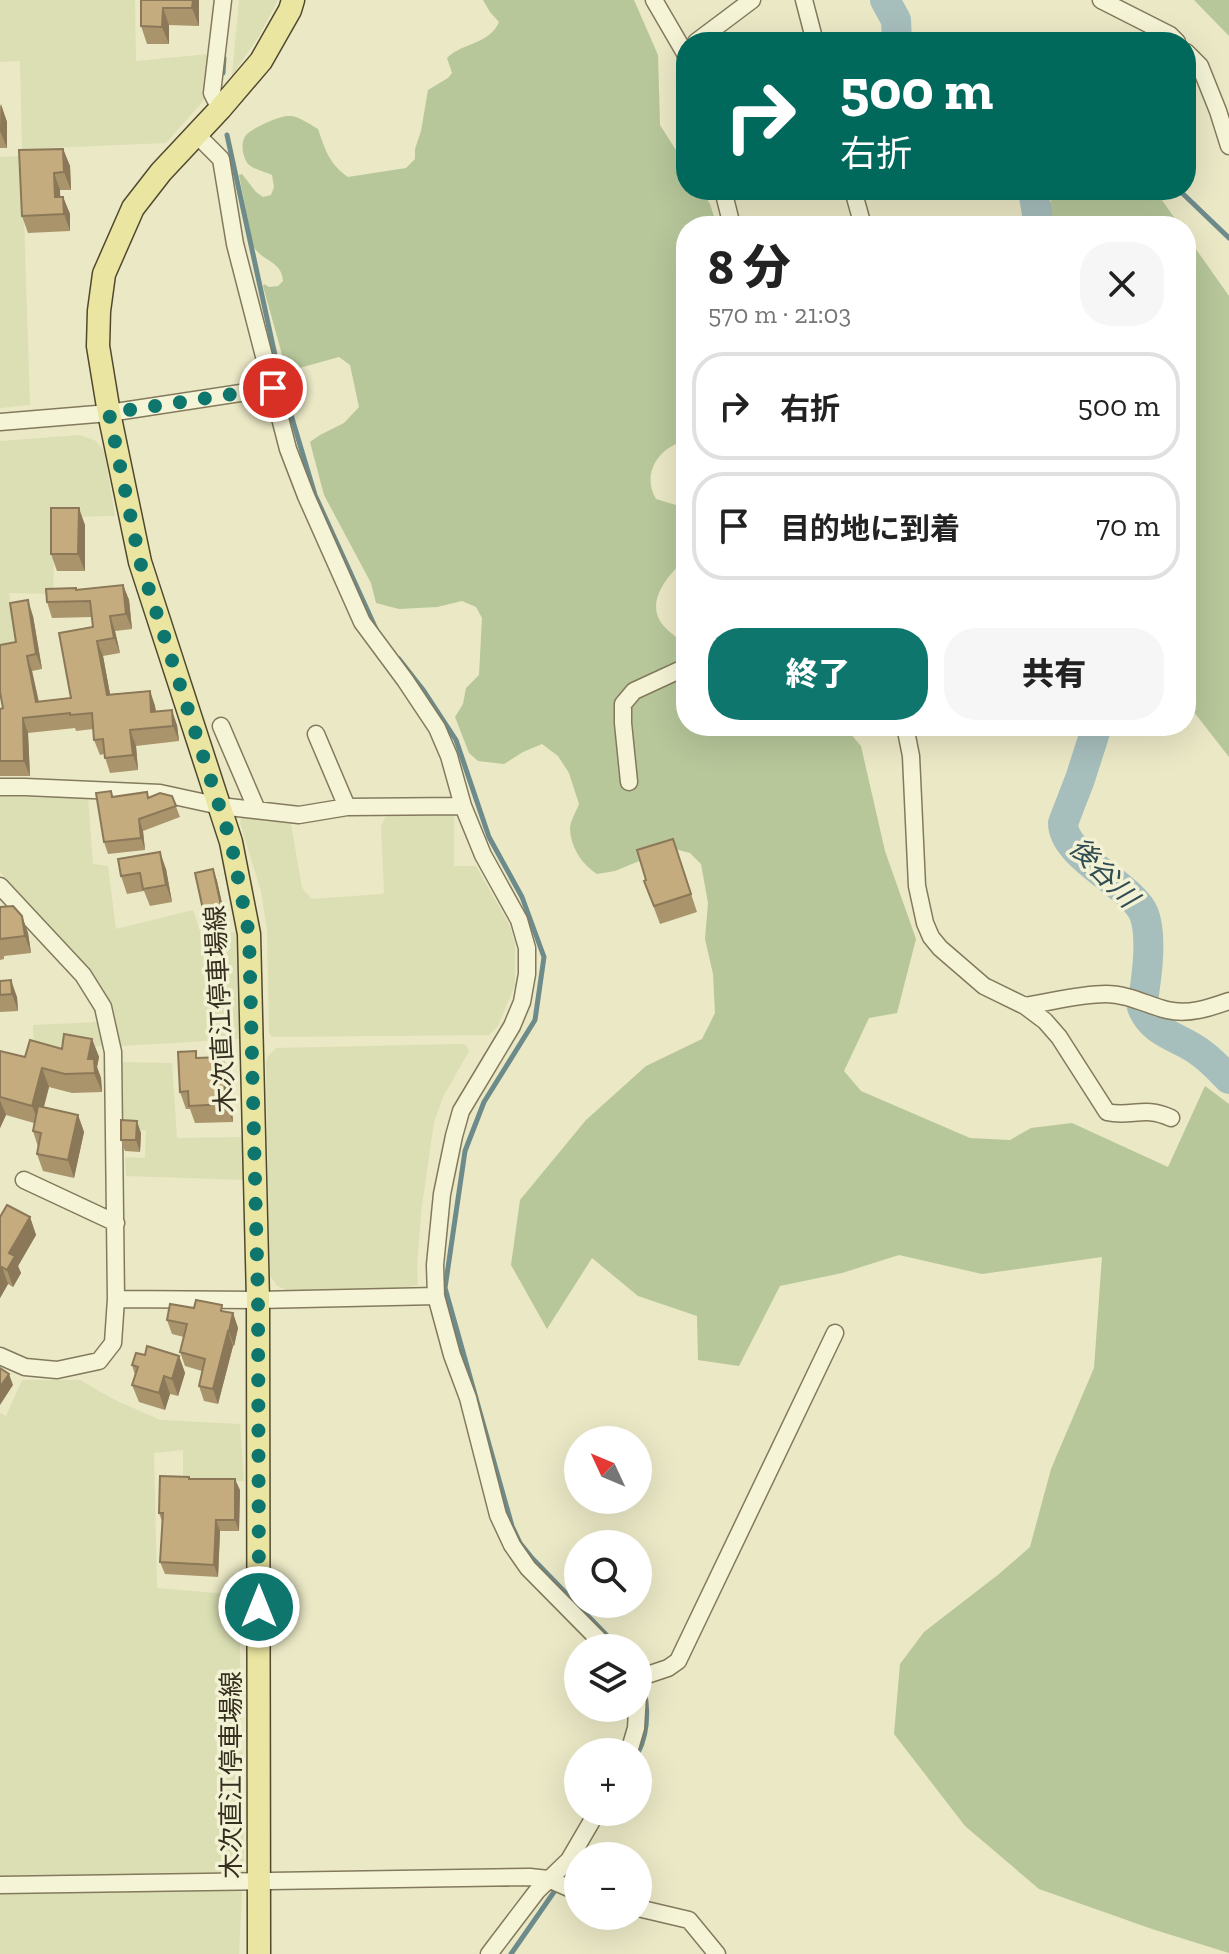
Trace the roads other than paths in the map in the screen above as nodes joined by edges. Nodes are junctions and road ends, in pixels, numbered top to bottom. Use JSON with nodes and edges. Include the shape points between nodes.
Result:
{"nodes":[{"id":1,"x":223,"y":0,"type":"edge"},
{"id":2,"x":293,"y":0,"type":"edge"},
{"id":3,"x":654,"y":0,"type":"edge"},
{"id":4,"x":752,"y":0,"type":"edge"},
{"id":5,"x":804,"y":0,"type":"edge"},
{"id":6,"x":1101,"y":0,"type":"edge"},
{"id":7,"x":676,"y":32,"type":"edge"},
{"id":8,"x":710,"y":32,"type":"edge"},
{"id":9,"x":812,"y":32,"type":"edge"},
{"id":10,"x":1164,"y":32,"type":"edge"},
{"id":11,"x":1196,"y":62,"type":"edge"},
{"id":12,"x":220,"y":109,"type":"junction"},
{"id":13,"x":196,"y":134,"type":"junction"},
{"id":14,"x":1229,"y":146,"type":"edge"},
{"id":15,"x":273,"y":388,"type":"junction"},
{"id":16,"x":109,"y":413,"type":"junction"},
{"id":17,"x":0,"y":422,"type":"edge"},
{"id":18,"x":676,"y":672,"type":"edge"},
{"id":19,"x":221,"y":726,"type":"dead end"},
{"id":20,"x":316,"y":734,"type":"dead end"},
{"id":21,"x":907,"y":736,"type":"edge"},
{"id":22,"x":629,"y":782,"type":"dead end"},
{"id":23,"x":0,"y":787,"type":"edge"},
{"id":24,"x":220,"y":806,"type":"junction"},
{"id":25,"x":463,"y":806,"type":"junction"},
{"id":26,"x":347,"y":807,"type":"junction"},
{"id":27,"x":257,"y":810,"type":"junction"},
{"id":28,"x":0,"y":886,"type":"edge"},
{"id":29,"x":1229,"y":1001,"type":"edge"},
{"id":30,"x":1025,"y":1006,"type":"junction"},
{"id":31,"x":1171,"y":1118,"type":"dead end"},
{"id":32,"x":24,"y":1180,"type":"dead end"},
{"id":33,"x":116,"y":1223,"type":"junction"},
{"id":34,"x":436,"y":1296,"type":"junction"},
{"id":35,"x":116,"y":1299,"type":"junction"},
{"id":36,"x":258,"y":1300,"type":"junction"},
{"id":37,"x":835,"y":1333,"type":"dead end"},
{"id":38,"x":0,"y":1356,"type":"edge"},
{"id":39,"x":593,"y":1634,"type":"edge"},
{"id":40,"x":652,"y":1673,"type":"edge"},
{"id":41,"x":589,"y":1826,"type":"edge"},
{"id":42,"x":548,"y":1879,"type":"junction"},
{"id":43,"x":259,"y":1882,"type":"junction"},
{"id":44,"x":0,"y":1885,"type":"edge"},
{"id":45,"x":564,"y":1886,"type":"edge"},
{"id":46,"x":652,"y":1911,"type":"edge"},
{"id":47,"x":259,"y":1954,"type":"edge"},
{"id":48,"x":489,"y":1954,"type":"edge"},
{"id":49,"x":717,"y":1954,"type":"edge"}],
"edges":[{"from":1,"to":12,"type":"street","via":[[212,93]]},
{"from":2,"to":12,"type":"main road","name":"木次直江停車場線","via":[[261,61]]},
{"from":3,"to":7,"type":"street"},
{"from":4,"to":8,"type":"street"},
{"from":5,"to":9,"type":"street"},
{"from":6,"to":10,"type":"street"},
{"from":11,"to":14,"type":"street"},
{"from":12,"to":13,"type":"main road","name":"木次直江停車場線"},
{"from":13,"to":15,"type":"street","via":[[221,159],[235,244]]},
{"from":13,"to":16,"type":"main road","name":"木次直江停車場線","via":[[133,208],[104,274],[98,346]]},
{"from":15,"to":16,"type":"street"},
{"from":15,"to":25,"type":"street","via":[[288,449],[342,579],[362,622],[437,728]]},
{"from":16,"to":17,"type":"street"},
{"from":16,"to":24,"type":"main road","name":"木次直江停車場線","via":[[140,562]]},
{"from":18,"to":22,"type":"street","via":[[634,691],[623,704]]},
{"from":19,"to":27,"type":"street"},
{"from":20,"to":26,"type":"street"},
{"from":21,"to":30,"type":"street","via":[[917,886],[931,937],[984,986]]},
{"from":23,"to":24,"type":"street","via":[[160,793]]},
{"from":24,"to":27,"type":"street"},
{"from":24,"to":36,"type":"main road","name":"木次直江停車場線","via":[[249,934]]},
{"from":25,"to":26,"type":"street"},
{"from":25,"to":34,"type":"street","via":[[519,920],[527,974],[512,1026],[461,1111],[442,1194]]},
{"from":26,"to":27,"type":"street","via":[[299,815]]},
{"from":28,"to":33,"type":"street","via":[[83,975],[103,1007],[113,1052]]},
{"from":29,"to":30,"type":"street","via":[[1186,1012],[1105,994]]},
{"from":30,"to":31,"type":"street","via":[[1059,1037],[1107,1112],[1157,1112]]},
{"from":32,"to":33,"type":"street"},
{"from":33,"to":35,"type":"street"},
{"from":34,"to":36,"type":"street"},
{"from":34,"to":39,"type":"street","via":[[505,1531],[528,1568]]},
{"from":35,"to":36,"type":"street"},
{"from":35,"to":38,"type":"street","via":[[113,1343],[99,1361],[57,1370],[25,1367]]},
{"from":36,"to":43,"type":"main road","name":"木次直江停車場線"},
{"from":37,"to":40,"type":"street","via":[[678,1661]]},
{"from":41,"to":42,"type":"street","via":[[569,1860]]},
{"from":42,"to":43,"type":"street"},
{"from":42,"to":45,"type":"street"},
{"from":42,"to":48,"type":"street"},
{"from":43,"to":44,"type":"street"},
{"from":43,"to":47,"type":"main road","name":"木次直江停車場線"},
{"from":46,"to":49,"type":"street","via":[[689,1920]]}]}
